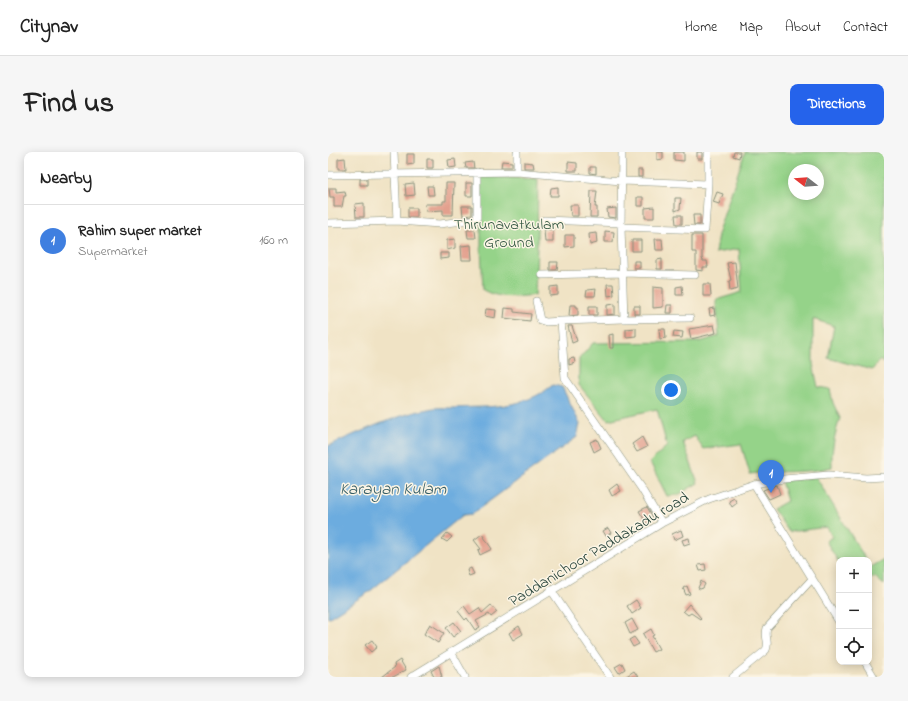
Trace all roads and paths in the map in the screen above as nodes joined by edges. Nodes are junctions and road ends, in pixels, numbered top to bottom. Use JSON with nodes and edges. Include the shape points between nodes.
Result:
{"nodes":[{"id":1,"x":394,"y":152,"type":"edge"},
{"id":2,"x":517,"y":152,"type":"edge"},
{"id":3,"x":622,"y":152,"type":"edge"},
{"id":4,"x":708,"y":152,"type":"edge"},
{"id":5,"x":477,"y":172,"type":"junction"},
{"id":6,"x":517,"y":172,"type":"junction"},
{"id":7,"x":395,"y":174,"type":"junction"},
{"id":8,"x":328,"y":175,"type":"edge"},
{"id":9,"x":621,"y":180,"type":"junction"},
{"id":10,"x":708,"y":184,"type":"junction"},
{"id":11,"x":544,"y":220,"type":"dead end"},
{"id":12,"x":397,"y":221,"type":"junction"},
{"id":13,"x":328,"y":223,"type":"edge"},
{"id":14,"x":621,"y":225,"type":"junction"},
{"id":15,"x":623,"y":274,"type":"junction"},
{"id":16,"x":542,"y":275,"type":"dead end"},
{"id":17,"x":695,"y":275,"type":"dead end"},
{"id":18,"x":536,"y":301,"type":"dead end"},
{"id":19,"x":690,"y":318,"type":"dead end"},
{"id":20,"x":624,"y":320,"type":"junction"},
{"id":21,"x":561,"y":321,"type":"junction"},
{"id":22,"x":884,"y":477,"type":"edge"},
{"id":23,"x":754,"y":484,"type":"junction"},
{"id":24,"x":662,"y":523,"type":"junction"},
{"id":25,"x":812,"y":580,"type":"junction"},
{"id":26,"x":551,"y":590,"type":"junction"},
{"id":27,"x":836,"y":617,"type":"edge"},
{"id":28,"x":451,"y":652,"type":"junction"},
{"id":29,"x":867,"y":665,"type":"edge"},
{"id":30,"x":411,"y":677,"type":"edge"},
{"id":31,"x":466,"y":677,"type":"edge"},
{"id":32,"x":610,"y":677,"type":"edge"},
{"id":33,"x":733,"y":677,"type":"edge"},
{"id":34,"x":874,"y":677,"type":"edge"}],
"edges":[{"from":1,"to":7,"type":"street"},
{"from":2,"to":6,"type":"street"},
{"from":3,"to":9,"type":"street"},
{"from":4,"to":10,"type":"street"},
{"from":5,"to":6,"type":"street"},
{"from":5,"to":7,"type":"street"},
{"from":5,"to":12,"type":"street","via":[[477,219],[440,224]]},
{"from":6,"to":9,"type":"street"},
{"from":7,"to":8,"type":"street"},
{"from":7,"to":12,"type":"street"},
{"from":9,"to":10,"type":"street"},
{"from":9,"to":14,"type":"street"},
{"from":10,"to":14,"type":"street","via":[[705,230]]},
{"from":11,"to":14,"type":"street"},
{"from":12,"to":13,"type":"street"},
{"from":14,"to":15,"type":"street"},
{"from":15,"to":16,"type":"street"},
{"from":15,"to":17,"type":"street"},
{"from":15,"to":20,"type":"street"},
{"from":18,"to":21,"type":"street","via":[[540,320]]},
{"from":19,"to":20,"type":"street"},
{"from":20,"to":21,"type":"street"},
{"from":21,"to":24,"type":"street","via":[[566,378]]},
{"from":22,"to":23,"type":"street","name":"Paddanichoor Paddakadu road","via":[[829,475],[784,478]]},
{"from":23,"to":24,"type":"street","name":"Paddanichoor Paddakadu road","via":[[709,499]]},
{"from":23,"to":25,"type":"street"},
{"from":24,"to":26,"type":"street","name":"Paddanichoor Paddakadu road"},
{"from":25,"to":27,"type":"street"},
{"from":25,"to":33,"type":"street","via":[[767,628],[766,650]]},
{"from":26,"to":28,"type":"street","name":"Paddanichoor Paddakadu road"},
{"from":26,"to":32,"type":"street"},
{"from":28,"to":30,"type":"street","name":"Paddanichoor Paddakadu road"},
{"from":28,"to":31,"type":"street"},
{"from":29,"to":34,"type":"street"}]}
